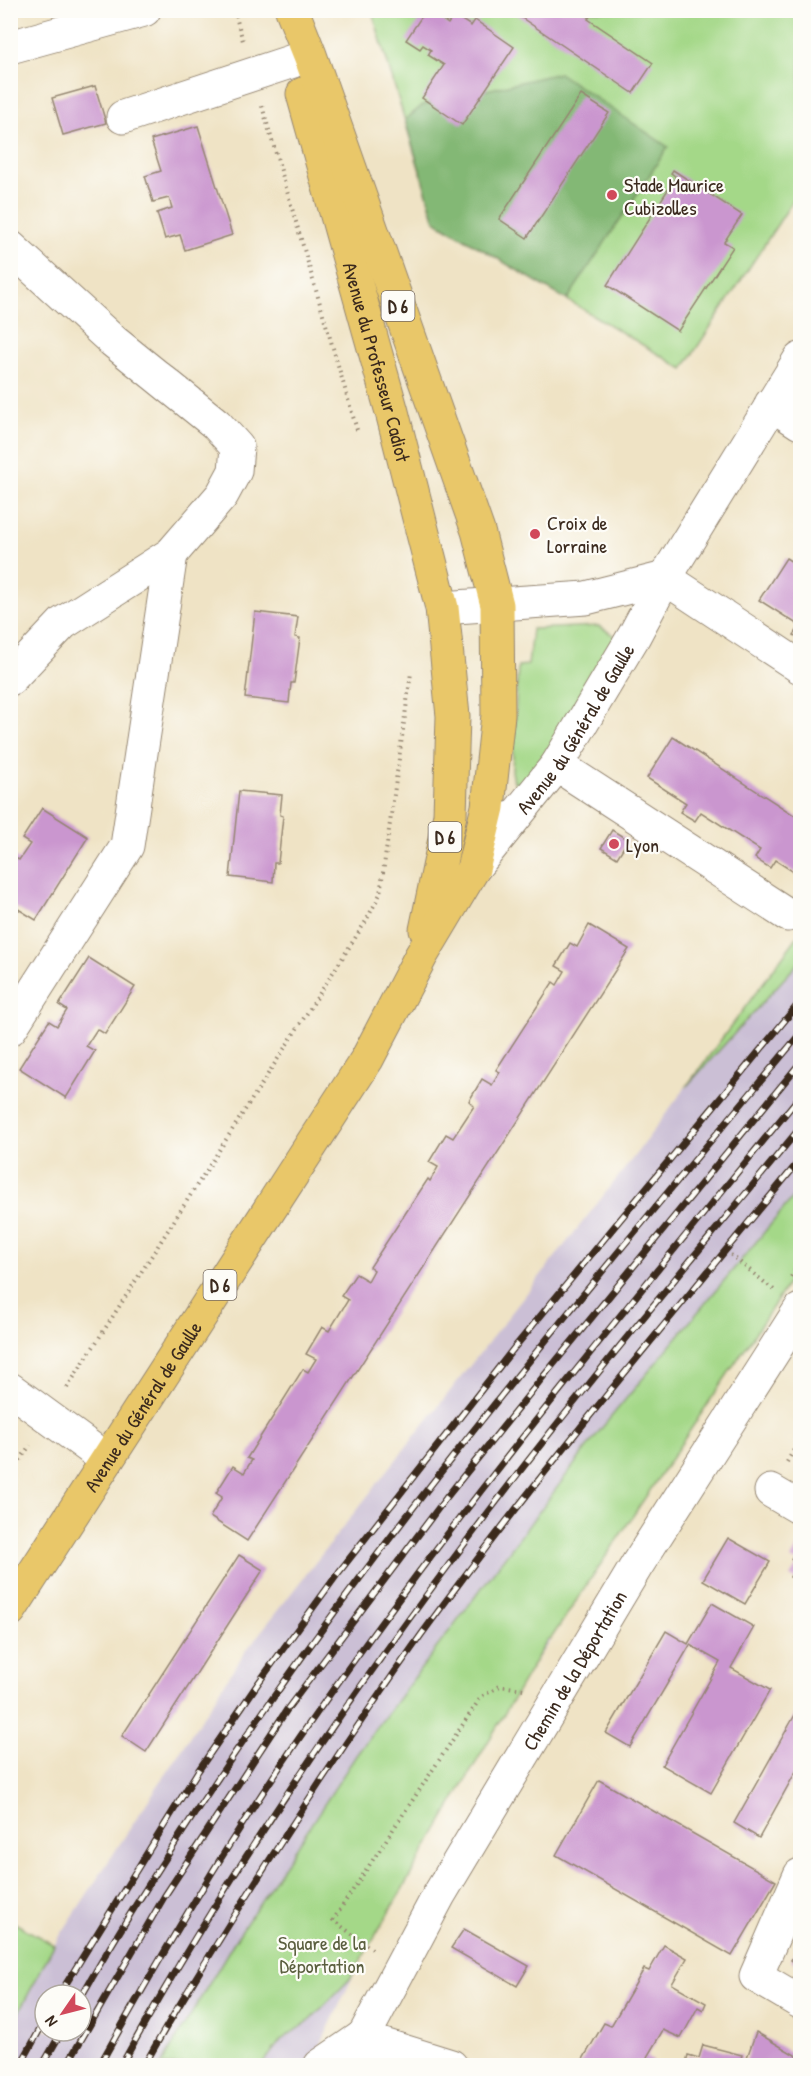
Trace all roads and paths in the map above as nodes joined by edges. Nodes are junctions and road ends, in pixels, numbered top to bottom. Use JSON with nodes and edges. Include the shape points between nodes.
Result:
{"nodes":[{"id":1,"x":144,"y":10,"type":"edge"},
{"id":2,"x":234,"y":10,"type":"edge"},
{"id":3,"x":284,"y":10,"type":"edge"},
{"id":4,"x":292,"y":10,"type":"edge"},
{"id":5,"x":88,"y":18,"type":"edge"},
{"id":6,"x":10,"y":47,"type":"edge"},
{"id":7,"x":293,"y":61,"type":"junction"},
{"id":8,"x":252,"y":75,"type":"junction"},
{"id":9,"x":123,"y":117,"type":"dead end"},
{"id":10,"x":10,"y":247,"type":"edge"},
{"id":11,"x":801,"y":359,"type":"edge"},
{"id":12,"x":771,"y":404,"type":"junction"},
{"id":13,"x":801,"y":423,"type":"edge"},
{"id":14,"x":361,"y":441,"type":"dead end"},
{"id":15,"x":171,"y":554,"type":"junction"},
{"id":16,"x":665,"y":578,"type":"junction"},
{"id":17,"x":497,"y":604,"type":"junction"},
{"id":18,"x":442,"y":608,"type":"junction"},
{"id":19,"x":412,"y":665,"type":"dead end"},
{"id":20,"x":801,"y":667,"type":"edge"},
{"id":21,"x":10,"y":679,"type":"edge"},
{"id":22,"x":453,"y":716,"type":"joint"},
{"id":23,"x":557,"y":765,"type":"junction"},
{"id":24,"x":473,"y":869,"type":"junction"},
{"id":25,"x":788,"y":915,"type":"dead end"},
{"id":26,"x":421,"y":956,"type":"junction"},
{"id":27,"x":10,"y":1029,"type":"edge"},
{"id":28,"x":726,"y":1251,"type":"dead end"},
{"id":29,"x":800,"y":1310,"type":"edge"},
{"id":30,"x":10,"y":1389,"type":"edge"},
{"id":31,"x":49,"y":1416,"type":"junction"},
{"id":32,"x":107,"y":1460,"type":"junction"},
{"id":33,"x":10,"y":1475,"type":"edge"},
{"id":34,"x":771,"y":1491,"type":"dead end"},
{"id":35,"x":801,"y":1508,"type":"edge"},
{"id":36,"x":10,"y":1610,"type":"edge"},
{"id":37,"x":526,"y":1690,"type":"dead end"},
{"id":38,"x":801,"y":1875,"type":"edge"},
{"id":39,"x":372,"y":1948,"type":"dead end"},
{"id":40,"x":801,"y":2002,"type":"edge"},
{"id":41,"x":354,"y":2052,"type":"edge"},
{"id":42,"x":320,"y":2066,"type":"edge"},
{"id":43,"x":451,"y":2066,"type":"edge"}],
"edges":[{"from":1,"to":5,"type":"street"},
{"from":2,"to":8,"type":"path"},
{"from":3,"to":7,"type":"main road","name":"Avenue du Professeur Cadiot","number":"D 6"},
{"from":4,"to":17,"type":"main road","name":"Avenue du Professeur Cadiot","number":"D 6","via":[[478,531]]},
{"from":5,"to":6,"type":"street"},
{"from":7,"to":8,"type":"street"},
{"from":7,"to":18,"type":"main road","name":"Avenue du Professeur Cadiot","number":"D 6","via":[[392,412]]},
{"from":8,"to":9,"type":"street"},
{"from":8,"to":14,"type":"path"},
{"from":10,"to":15,"type":"street","via":[[114,341],[216,424],[237,447],[235,471],[222,495]]},
{"from":11,"to":12,"type":"street","name":"Avenue du Général de Gaulle"},
{"from":12,"to":13,"type":"street"},
{"from":12,"to":16,"type":"street","name":"Avenue du Général de Gaulle"},
{"from":15,"to":21,"type":"street","via":[[63,623]]},
{"from":15,"to":27,"type":"street","via":[[128,846]]},
{"from":16,"to":17,"type":"street","via":[[586,598]]},
{"from":16,"to":20,"type":"street"},
{"from":16,"to":23,"type":"street","name":"Avenue du Général de Gaulle"},
{"from":17,"to":18,"type":"street"},
{"from":17,"to":24,"type":"main road","name":"Avenue du Général de Gaulle","number":"D 6","via":[[498,714],[488,807]]},
{"from":18,"to":22,"type":"main road","name":"Avenue du Professeur Cadiot","number":"D 6"},
{"from":19,"to":31,"type":"path","via":[[380,894]]},
{"from":22,"to":26,"type":"main road","name":"Avenue du Général de Gaulle","number":"D 6","via":[[450,815]]},
{"from":23,"to":24,"type":"street","name":"Avenue du Général de Gaulle"},
{"from":23,"to":25,"type":"street"},
{"from":24,"to":26,"type":"main road","name":"Avenue du Général de Gaulle","number":"D 6"},
{"from":26,"to":32,"type":"main road","name":"Avenue du Général de Gaulle","number":"D 6","via":[[367,1059]]},
{"from":28,"to":29,"type":"path"},
{"from":29,"to":41,"type":"street","name":"Chemin de la Déportation","via":[[637,1565],[439,1895]]},
{"from":30,"to":31,"type":"street"},
{"from":31,"to":32,"type":"street"},
{"from":31,"to":33,"type":"path"},
{"from":32,"to":36,"type":"main road","name":"Avenue du Général de Gaulle","number":"D 6"},
{"from":34,"to":35,"type":"street"},
{"from":37,"to":39,"type":"path","via":[[500,1686],[481,1697],[333,1920]]},
{"from":38,"to":40,"type":"street","via":[[756,1976]]},
{"from":41,"to":42,"type":"street"},
{"from":41,"to":43,"type":"street"}]}
